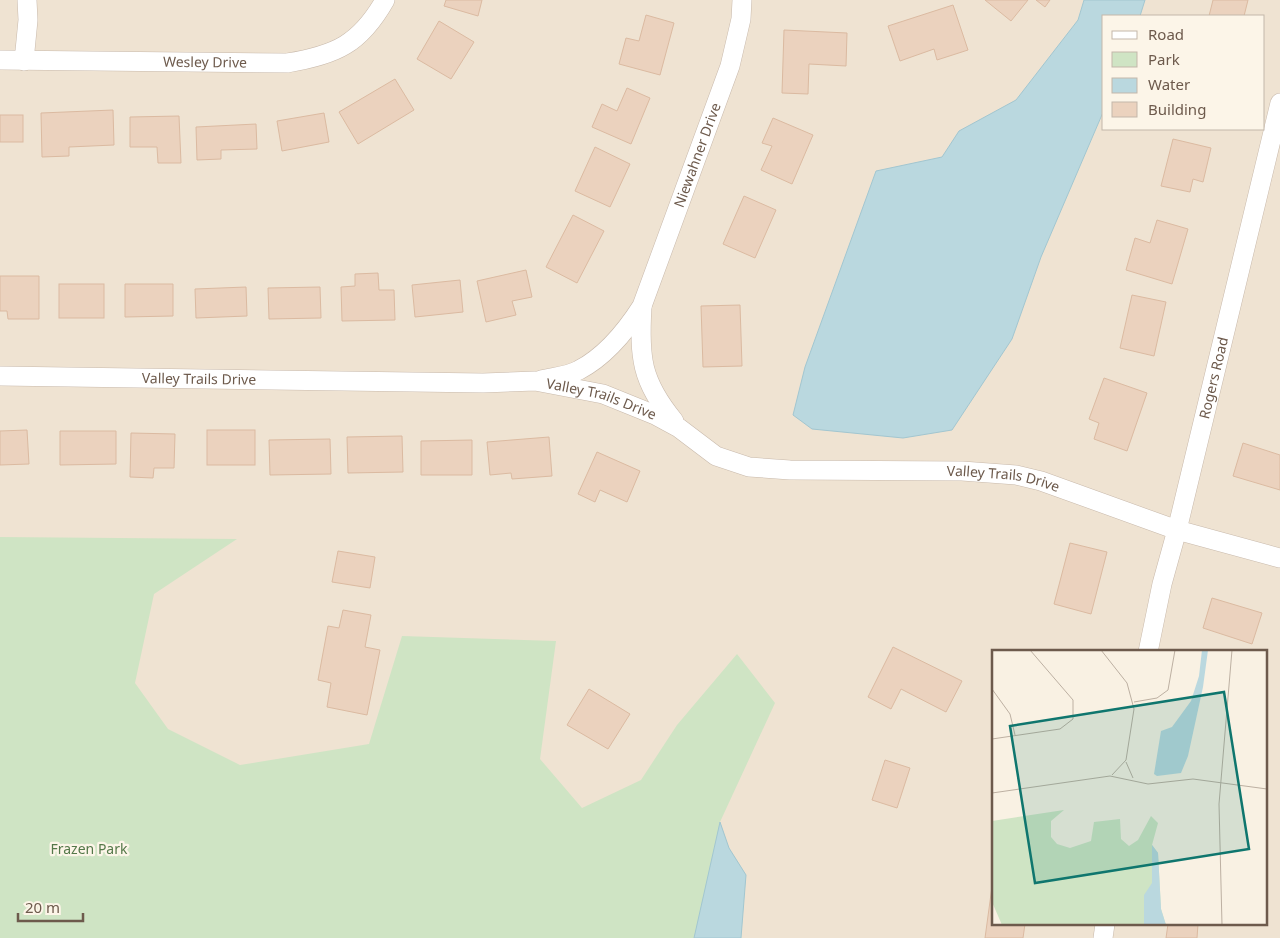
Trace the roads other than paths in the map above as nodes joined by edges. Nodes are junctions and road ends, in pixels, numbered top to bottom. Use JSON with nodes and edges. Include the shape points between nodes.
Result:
{"nodes":[{"id":1,"x":27,"y":0,"type":"edge"},
{"id":2,"x":384,"y":0,"type":"edge"},
{"id":3,"x":742,"y":0,"type":"edge"},
{"id":4,"x":0,"y":60,"type":"edge"},
{"id":5,"x":24,"y":60,"type":"junction"},
{"id":6,"x":1280,"y":103,"type":"edge"},
{"id":7,"x":642,"y":306,"type":"junction"},
{"id":8,"x":0,"y":376,"type":"edge"},
{"id":9,"x":535,"y":382,"type":"junction"},
{"id":10,"x":679,"y":428,"type":"junction"},
{"id":11,"x":1177,"y":530,"type":"junction"},
{"id":12,"x":1280,"y":558,"type":"edge"},
{"id":13,"x":1148,"y":650,"type":"edge"}],
"edges":[{"from":1,"to":5,"type":"street"},
{"from":2,"to":5,"type":"street","name":"Wesley Drive","via":[[373,20],[357,36],[338,50],[315,59],[288,63]]},
{"from":3,"to":7,"type":"street","name":"Niewahner Drive","via":[[730,66]]},
{"from":4,"to":5,"type":"street","name":"Wesley Drive"},
{"from":6,"to":11,"type":"street","name":"Rogers Road"},
{"from":7,"to":9,"type":"street","name":"Niewahner Drive","via":[[626,331],[579,370]]},
{"from":7,"to":10,"type":"street","name":"Niewahner Drive","via":[[640,340],[648,381]]},
{"from":8,"to":9,"type":"street","name":"Valley Trails Drive"},
{"from":9,"to":10,"type":"street","name":"Valley Trails Drive","via":[[603,394]]},
{"from":10,"to":11,"type":"street","name":"Valley Trails Drive","via":[[716,456],[749,467],[962,471],[1016,476],[1041,481]]},
{"from":11,"to":12,"type":"street","name":"Valley Trails Drive"},
{"from":11,"to":13,"type":"street","name":"Rogers Road"}]}
